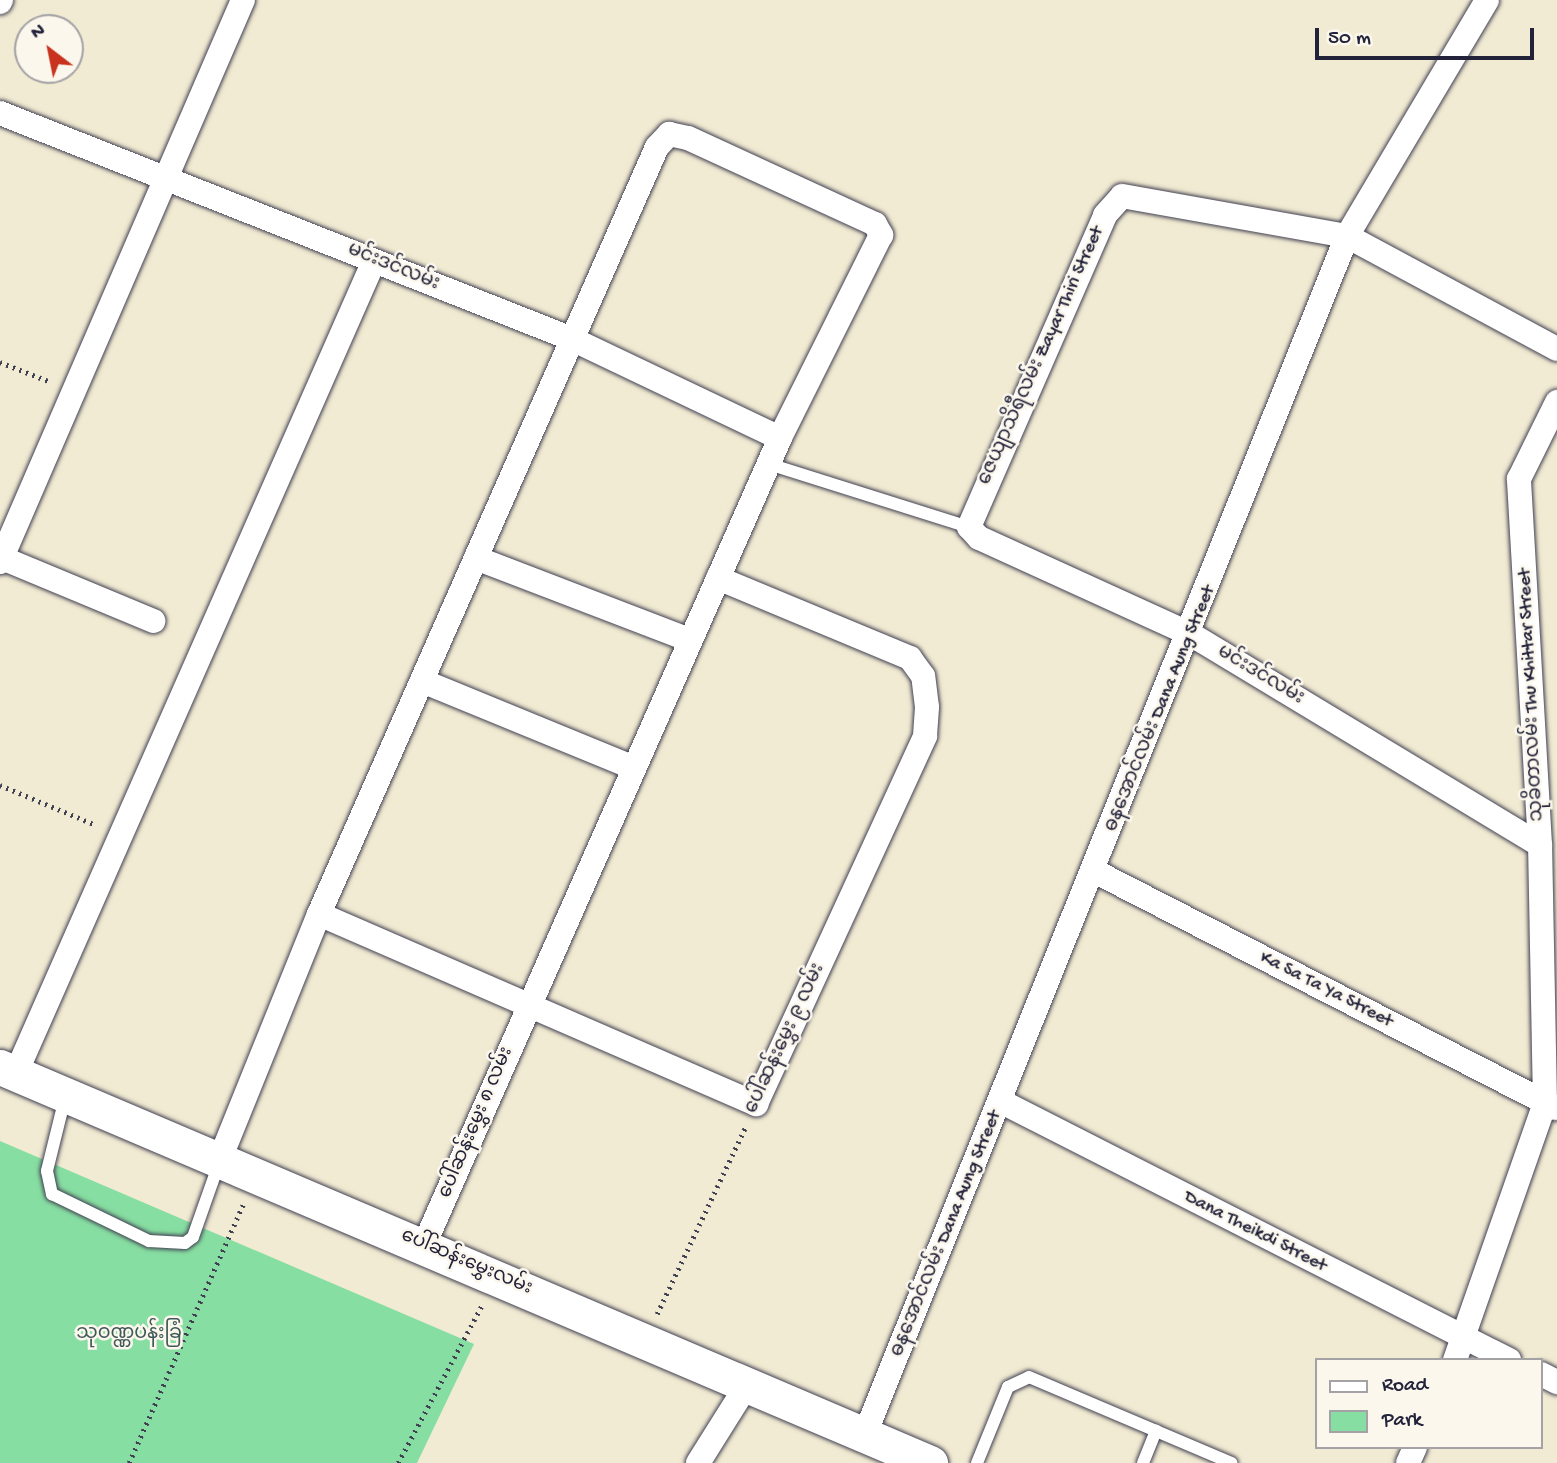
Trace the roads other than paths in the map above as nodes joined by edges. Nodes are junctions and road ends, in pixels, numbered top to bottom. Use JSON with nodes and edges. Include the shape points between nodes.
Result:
{"nodes":[{"id":1,"x":243,"y":0,"type":"edge"},
{"id":2,"x":1487,"y":0,"type":"edge"},
{"id":3,"x":0,"y":113,"type":"edge"},
{"id":4,"x":164,"y":178,"type":"junction"},
{"id":5,"x":1347,"y":236,"type":"junction"},
{"id":6,"x":374,"y":261,"type":"junction"},
{"id":7,"x":572,"y":339,"type":"junction"},
{"id":8,"x":1557,"y":349,"type":"edge"},
{"id":9,"x":1557,"y":402,"type":"edge"},
{"id":10,"x":780,"y":438,"type":"junction"},
{"id":11,"x":769,"y":464,"type":"junction"},
{"id":12,"x":969,"y":527,"type":"junction"},
{"id":13,"x":476,"y":558,"type":"junction"},
{"id":14,"x":1,"y":560,"type":"edge"},
{"id":15,"x":718,"y":578,"type":"junction"},
{"id":16,"x":153,"y":621,"type":"dead end"},
{"id":17,"x":1191,"y":634,"type":"junction"},
{"id":18,"x":690,"y":640,"type":"junction"},
{"id":19,"x":422,"y":681,"type":"junction"},
{"id":20,"x":632,"y":767,"type":"junction"},
{"id":21,"x":1540,"y":845,"type":"junction"},
{"id":22,"x":1096,"y":872,"type":"junction"},
{"id":23,"x":319,"y":914,"type":"junction"},
{"id":24,"x":530,"y":1002,"type":"junction"},
{"id":25,"x":8,"y":1070,"type":"edge"},
{"id":26,"x":65,"y":1094,"type":"junction"},
{"id":27,"x":1002,"y":1102,"type":"junction"},
{"id":28,"x":1551,"y":1105,"type":"edge"},
{"id":29,"x":220,"y":1159,"type":"junction"},
{"id":30,"x":425,"y":1245,"type":"junction"},
{"id":31,"x":1459,"y":1350,"type":"edge"},
{"id":32,"x":1499,"y":1358,"type":"edge"},
{"id":33,"x":747,"y":1385,"type":"junction"},
{"id":34,"x":1156,"y":1431,"type":"junction"},
{"id":35,"x":865,"y":1434,"type":"junction"},
{"id":36,"x":698,"y":1463,"type":"edge"},
{"id":37,"x":930,"y":1463,"type":"edge"},
{"id":38,"x":976,"y":1463,"type":"edge"},
{"id":39,"x":1143,"y":1463,"type":"edge"},
{"id":40,"x":1232,"y":1463,"type":"edge"}],
"edges":[{"from":1,"to":4,"type":"street"},
{"from":2,"to":5,"type":"street","name":"ဓနအောင်လမ်း Dana Aung Street"},
{"from":3,"to":4,"type":"street","name":"မင်းဒင်လမ်း"},
{"from":4,"to":6,"type":"street","name":"မင်းဒင်လမ်း"},
{"from":4,"to":14,"type":"street"},
{"from":5,"to":8,"type":"street","name":"ဇေယျာသိရီလမ်း Zayar Thiri Street"},
{"from":5,"to":12,"type":"street","name":"ဇေယျာသိရီလမ်း Zayar Thiri Street","via":[[1122,196],[1105,215]]},
{"from":5,"to":17,"type":"street","name":"ဓနအောင်လမ်း Dana Aung Street"},
{"from":6,"to":7,"type":"street","name":"မင်းဒင်လမ်း"},
{"from":6,"to":25,"type":"street","via":[[121,835]]},
{"from":7,"to":10,"type":"street","name":"မင်းဒင်လမ်း"},
{"from":7,"to":10,"type":"street","name":"ပေါ်ဆန်းမွှေး ၈ လမ်း","via":[[657,147],[669,134],[875,223],[881,235],[873,254]]},
{"from":7,"to":13,"type":"street"},
{"from":9,"to":21,"type":"street","name":"သုခိတာလမ်း Thu Khittar Street","via":[[1520,479]]},
{"from":10,"to":11,"type":"street","name":"ပေါ်ဆန်းမွှေး ၈ လမ်း"},
{"from":11,"to":12,"type":"lane"},
{"from":11,"to":15,"type":"street","name":"ပေါ်ဆန်းမွှေး ၈ လမ်း"},
{"from":12,"to":17,"type":"street","name":"မင်းဒင်လမ်း","via":[[979,538]]},
{"from":13,"to":18,"type":"street"},
{"from":13,"to":19,"type":"street"},
{"from":14,"to":16,"type":"street"},
{"from":15,"to":18,"type":"street","name":"ပေါ်ဆန်းမွှေး ၈ လမ်း"},
{"from":15,"to":24,"type":"street","name":"ပေါ်ဆန်းမွှေး ၉ လမ်း","via":[[910,658],[923,676],[925,736],[756,1104]]},
{"from":17,"to":21,"type":"street","name":"မင်းဒင်လမ်း"},
{"from":17,"to":22,"type":"street","name":"ဓနအောင်လမ်း Dana Aung Street"},
{"from":18,"to":20,"type":"street","name":"ပေါ်ဆန်းမွှေး ၈ လမ်း"},
{"from":19,"to":20,"type":"street"},
{"from":19,"to":23,"type":"street"},
{"from":20,"to":24,"type":"street","name":"ပေါ်ဆန်းမွှေး ၈ လမ်း"},
{"from":21,"to":28,"type":"street","name":"သုခိတာလမ်း Thu Khittar Street"},
{"from":22,"to":27,"type":"street","name":"ဓနအောင်လမ်း Dana Aung Street"},
{"from":22,"to":28,"type":"street","name":"Ka Sa Ta Ya Street"},
{"from":23,"to":24,"type":"street"},
{"from":23,"to":29,"type":"street"},
{"from":24,"to":30,"type":"street","name":"ပေါ်ဆန်းမွှေး ၈ လမ်း"},
{"from":25,"to":26,"type":"main road","name":"ပေါ်ဆန်းမွှေးလမ်း"},
{"from":26,"to":29,"type":"main road","name":"ပေါ်ဆန်းမွှေးလမ်း"},
{"from":26,"to":29,"type":"lane","via":[[47,1171],[52,1194],[149,1241],[185,1243],[193,1237]]},
{"from":27,"to":31,"type":"street","name":"Dana Theikdi Street"},
{"from":27,"to":35,"type":"street","name":"ဓနအောင်လမ်း Dana Aung Street"},
{"from":28,"to":31,"type":"street","name":"သုခိတာလမ်း Thu Khittar Street"},
{"from":29,"to":30,"type":"main road","name":"ပေါ်ဆန်းမွှေးလမ်း"},
{"from":30,"to":33,"type":"main road","name":"ပေါ်ဆန်းမွှေးလမ်း"},
{"from":31,"to":32,"type":"street","name":"Dana Theikdi Street"},
{"from":33,"to":35,"type":"main road","name":"ပေါ်ဆန်းမွှေးလမ်း"},
{"from":33,"to":36,"type":"street"},
{"from":34,"to":38,"type":"lane","via":[[1029,1377],[1008,1387]]},
{"from":34,"to":39,"type":"lane"},
{"from":34,"to":40,"type":"lane"},
{"from":35,"to":37,"type":"main road","name":"ပေါ်ဆန်းမွှေးလမ်း"}]}
